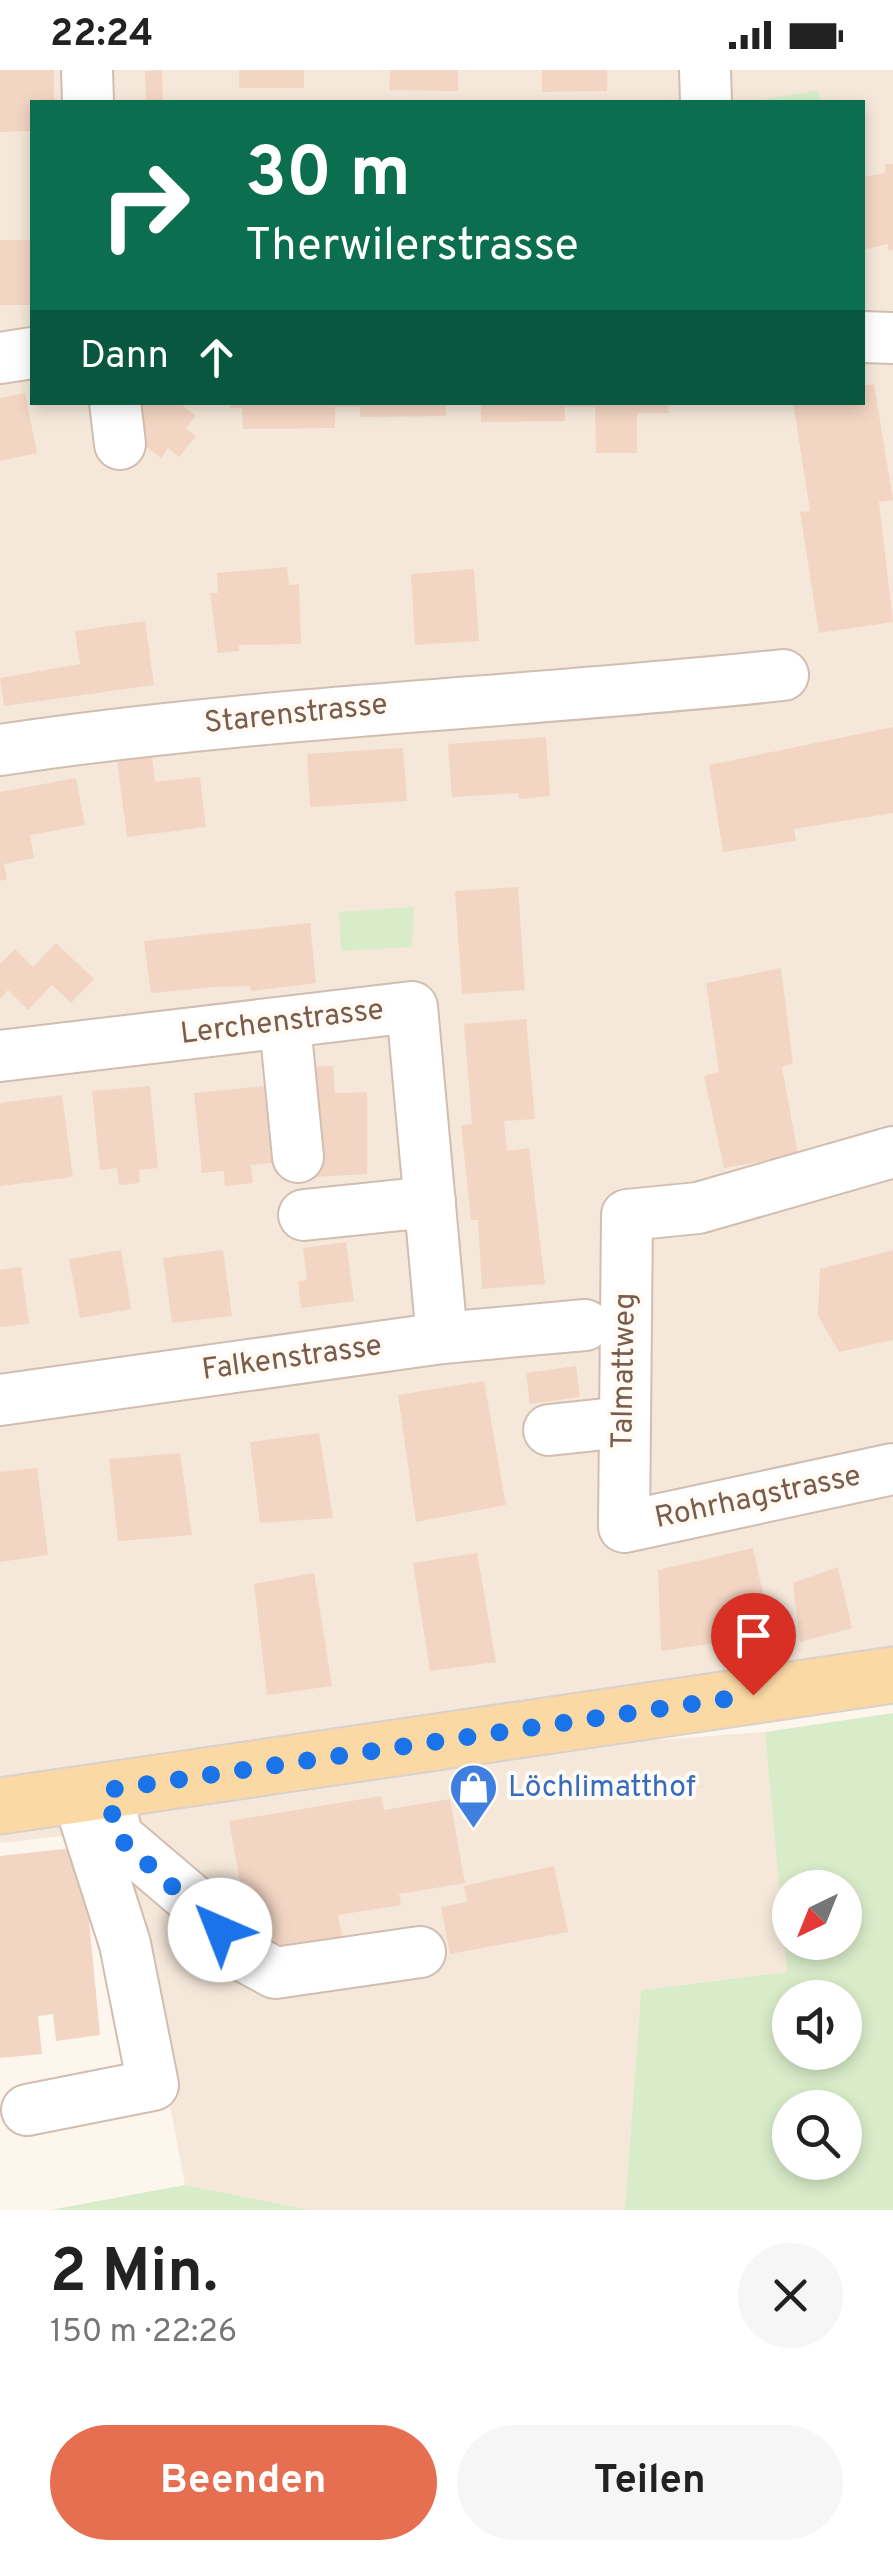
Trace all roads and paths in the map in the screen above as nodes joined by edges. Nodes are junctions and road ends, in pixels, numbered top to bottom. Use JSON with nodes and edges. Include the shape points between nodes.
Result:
{"nodes":[{"id":1,"x":88,"y":70,"type":"edge"},
{"id":2,"x":705,"y":70,"type":"edge"},
{"id":3,"x":88,"y":100,"type":"edge"},
{"id":4,"x":706,"y":100,"type":"edge"},
{"id":5,"x":865,"y":337,"type":"edge"},
{"id":6,"x":893,"y":338,"type":"edge"},
{"id":7,"x":30,"y":353,"type":"edge"},
{"id":8,"x":0,"y":358,"type":"edge"},
{"id":9,"x":782,"y":675,"type":"dead end"},
{"id":10,"x":0,"y":750,"type":"edge"},
{"id":11,"x":285,"y":1024,"type":"junction"},
{"id":12,"x":0,"y":1056,"type":"edge"},
{"id":13,"x":893,"y":1152,"type":"edge"},
{"id":14,"x":298,"y":1157,"type":"dead end"},
{"id":15,"x":430,"y":1202,"type":"junction"},
{"id":16,"x":304,"y":1215,"type":"dead end"},
{"id":17,"x":585,"y":1325,"type":"dead end"},
{"id":18,"x":442,"y":1338,"type":"junction"},
{"id":19,"x":0,"y":1400,"type":"edge"},
{"id":20,"x":624,"y":1422,"type":"junction"},
{"id":21,"x":549,"y":1430,"type":"dead end"},
{"id":22,"x":893,"y":1469,"type":"edge"},
{"id":23,"x":624,"y":1527,"type":"joint"},
{"id":24,"x":893,"y":1675,"type":"edge"},
{"id":25,"x":92,"y":1792,"type":"junction"},
{"id":26,"x":0,"y":1806,"type":"edge"},
{"id":27,"x":420,"y":1952,"type":"dead end"},
{"id":28,"x":26,"y":2110,"type":"dead end"}],
"edges":[{"from":1,"to":3,"type":"street"},
{"from":2,"to":4,"type":"street"},
{"from":5,"to":6,"type":"street"},
{"from":7,"to":8,"type":"street"},
{"from":9,"to":10,"type":"street","name":"Starenstrasse","via":[[593,695],[420,703]]},
{"from":11,"to":12,"type":"street","name":"Lerchenstrasse"},
{"from":11,"to":14,"type":"street"},
{"from":11,"to":15,"type":"street","name":"Lerchenstrasse","via":[[412,1006]]},
{"from":13,"to":20,"type":"street","name":"Talmattweg","via":[[698,1208],[628,1215]]},
{"from":15,"to":16,"type":"street"},
{"from":15,"to":18,"type":"street","name":"Lerchenstrasse"},
{"from":17,"to":18,"type":"street","name":"Falkenstrasse"},
{"from":18,"to":19,"type":"street","name":"Falkenstrasse"},
{"from":20,"to":21,"type":"street"},
{"from":20,"to":23,"type":"street","name":"Talmattweg"},
{"from":22,"to":23,"type":"street","name":"Rohrhagstrasse"},
{"from":24,"to":25,"type":"main road"},
{"from":25,"to":26,"type":"main road"},
{"from":25,"to":27,"type":"street","via":[[117,1836],[197,1904],[244,1956],[275,1973]]},
{"from":25,"to":28,"type":"street","via":[[153,2085]]}]}
